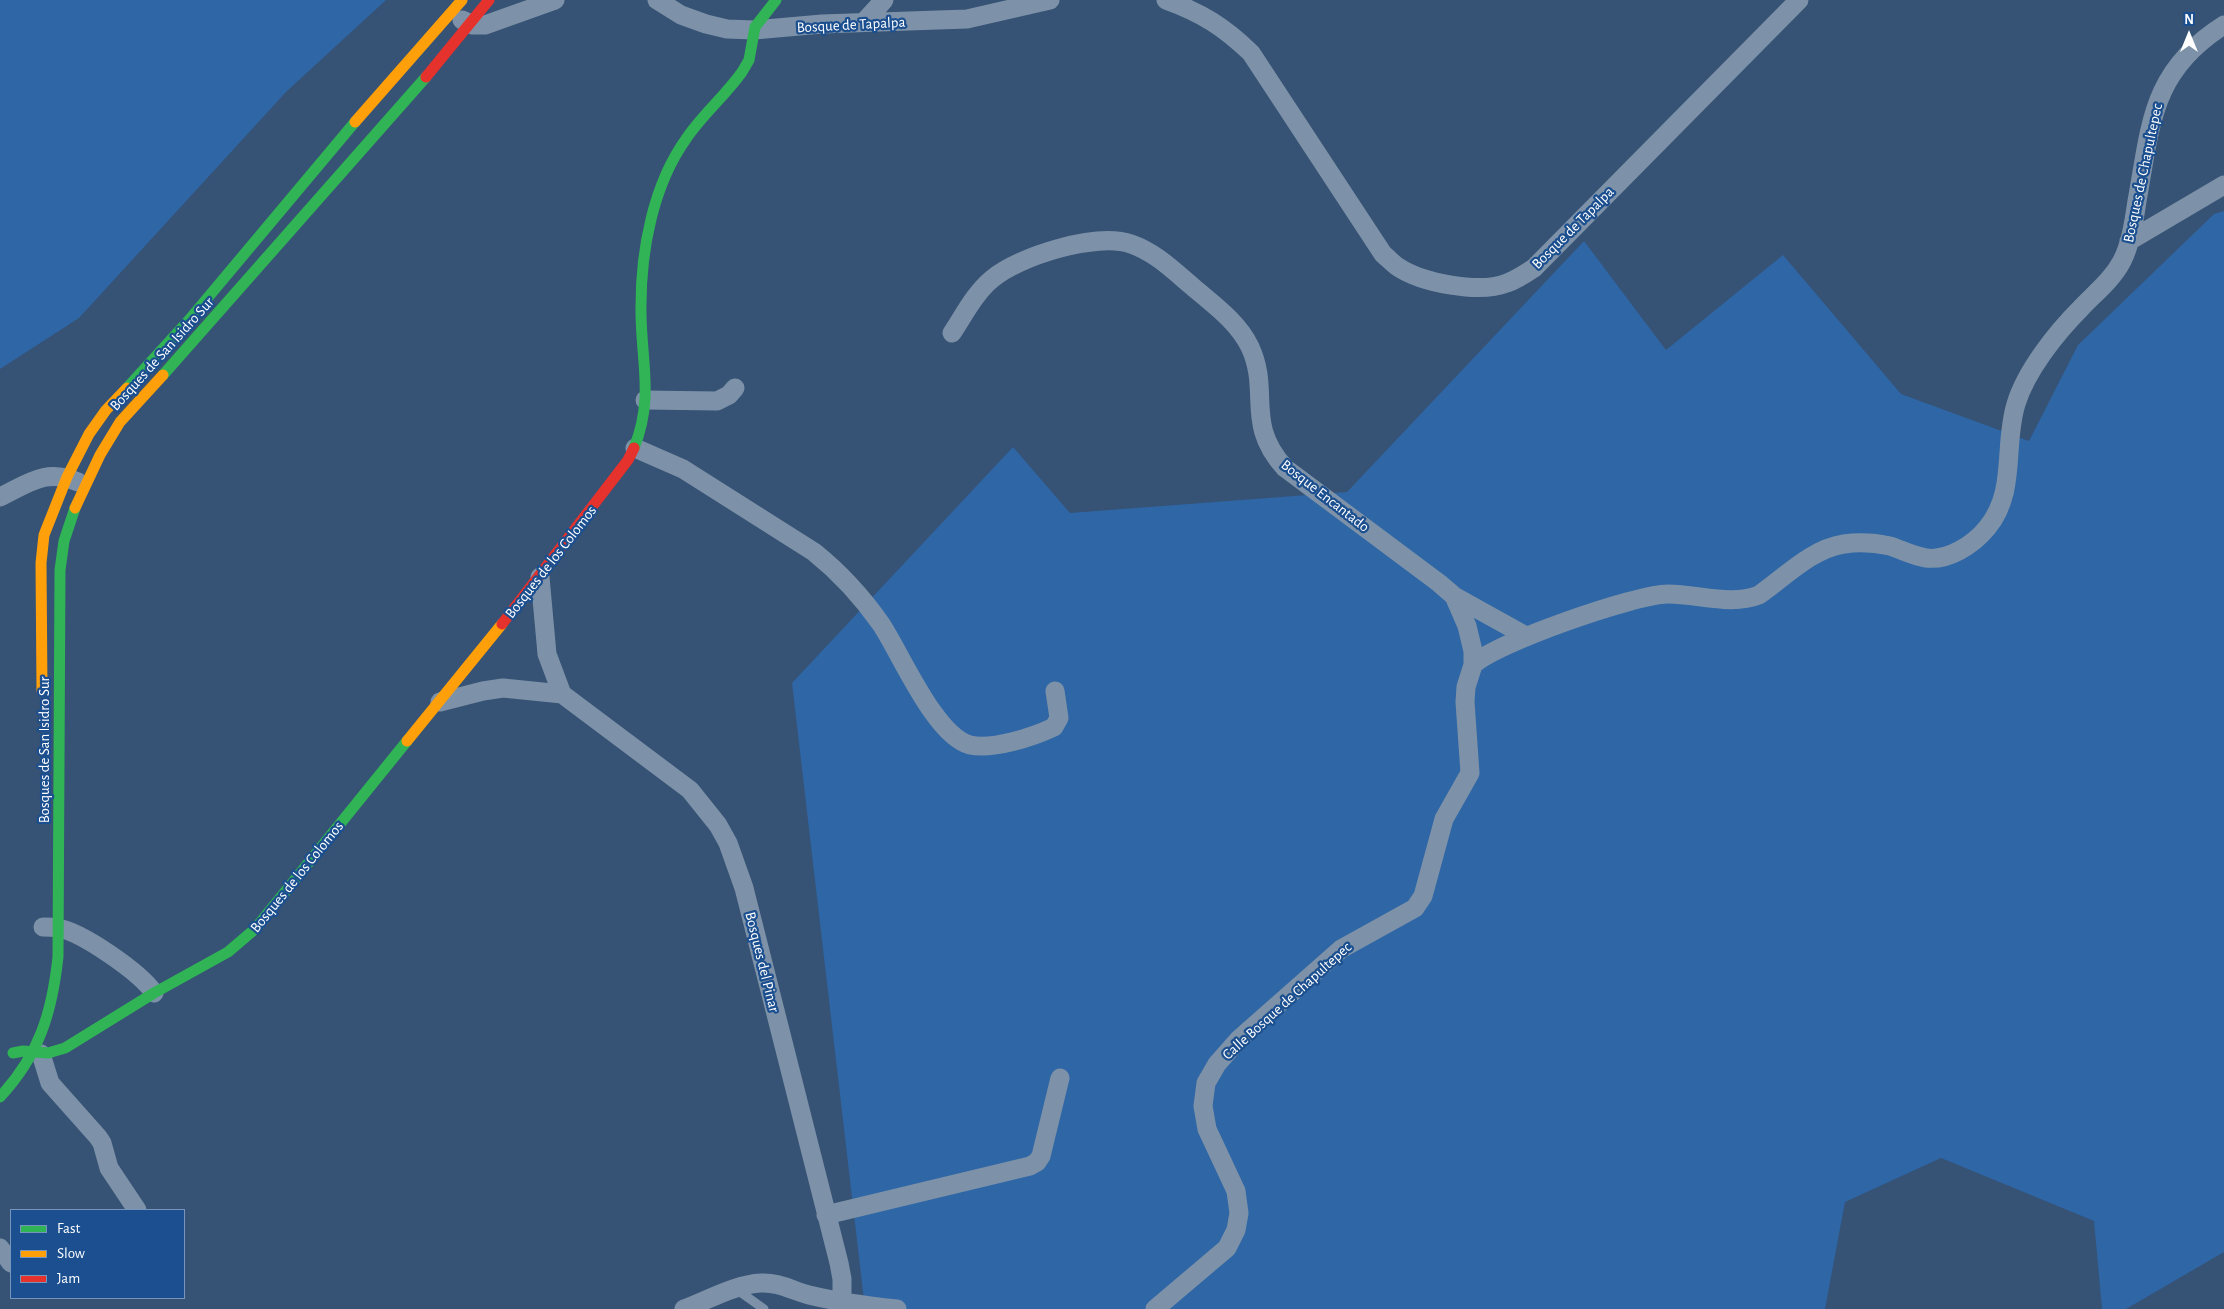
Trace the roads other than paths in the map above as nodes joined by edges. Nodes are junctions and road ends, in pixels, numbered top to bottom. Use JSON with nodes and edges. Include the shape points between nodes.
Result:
{"nodes":[{"id":1,"x":489,"y":0,"type":"edge"},
{"id":2,"x":555,"y":0,"type":"edge"},
{"id":3,"x":656,"y":0,"type":"edge"},
{"id":4,"x":776,"y":0,"type":"edge"},
{"id":5,"x":884,"y":0,"type":"edge"},
{"id":6,"x":1050,"y":0,"type":"edge"},
{"id":7,"x":1166,"y":0,"type":"edge"},
{"id":8,"x":1799,"y":0,"type":"edge"},
{"id":9,"x":457,"y":6,"type":"edge"},
{"id":10,"x":864,"y":22,"type":"junction"},
{"id":11,"x":469,"y":24,"type":"junction"},
{"id":12,"x":2224,"y":25,"type":"edge"},
{"id":13,"x":754,"y":30,"type":"junction"},
{"id":14,"x":2224,"y":185,"type":"edge"},
{"id":15,"x":2129,"y":241,"type":"junction"},
{"id":16,"x":952,"y":334,"type":"dead end"},
{"id":17,"x":734,"y":388,"type":"dead end"},
{"id":18,"x":645,"y":400,"type":"junction"},
{"id":19,"x":635,"y":448,"type":"junction"},
{"id":20,"x":66,"y":477,"type":"junction"},
{"id":21,"x":84,"y":485,"type":"junction"},
{"id":22,"x":0,"y":497,"type":"edge"},
{"id":23,"x":540,"y":577,"type":"junction"},
{"id":24,"x":1454,"y":596,"type":"junction"},
{"id":25,"x":1526,"y":636,"type":"junction"},
{"id":26,"x":1473,"y":665,"type":"junction"},
{"id":27,"x":1055,"y":691,"type":"dead end"},
{"id":28,"x":562,"y":694,"type":"junction"},
{"id":29,"x":42,"y":702,"type":"dead end"},
{"id":30,"x":440,"y":702,"type":"junction"},
{"id":31,"x":47,"y":927,"type":"junction"},
{"id":32,"x":154,"y":993,"type":"junction"},
{"id":33,"x":24,"y":1036,"type":"dead end"},
{"id":34,"x":13,"y":1053,"type":"junction"},
{"id":35,"x":37,"y":1054,"type":"junction"},
{"id":36,"x":6,"y":1063,"type":"dead end"},
{"id":37,"x":1060,"y":1078,"type":"dead end"},
{"id":38,"x":0,"y":1097,"type":"edge"},
{"id":39,"x":136,"y":1209,"type":"edge"},
{"id":40,"x":826,"y":1215,"type":"junction"},
{"id":41,"x":0,"y":1248,"type":"edge"},
{"id":42,"x":10,"y":1262,"type":"edge"},
{"id":43,"x":736,"y":1289,"type":"junction"},
{"id":44,"x":842,"y":1302,"type":"junction"},
{"id":45,"x":684,"y":1309,"type":"edge"},
{"id":46,"x":764,"y":1309,"type":"edge"},
{"id":47,"x":897,"y":1309,"type":"edge"},
{"id":48,"x":1155,"y":1309,"type":"edge"}],
"edges":[{"from":1,"to":11,"type":"main road","name":"Bosques de San Isidro Sur"},
{"from":2,"to":11,"type":"street","via":[[497,22],[478,26]]},
{"from":3,"to":13,"type":"street","name":"Bosque de Tapalpa","via":[[681,15],[706,24]]},
{"from":4,"to":13,"type":"main road"},
{"from":5,"to":10,"type":"street"},
{"from":6,"to":10,"type":"street","name":"Bosque de Tapalpa","via":[[967,19]]},
{"from":7,"to":8,"type":"street","name":"Bosque de Tapalpa","via":[[1226,30],[1251,53],[1383,254],[1397,267],[1453,285],[1494,286],[1534,268]]},
{"from":9,"to":11,"type":"street"},
{"from":9,"to":20,"type":"main road","name":"Bosques de San Isidro Sur","via":[[189,320],[106,410]]},
{"from":10,"to":13,"type":"street","name":"Bosque de Tapalpa"},
{"from":11,"to":21,"type":"main road","name":"Bosques de San Isidro Sur","via":[[415,91],[206,329],[133,406]]},
{"from":12,"to":15,"type":"street","name":"Bosques de Chapultepec","via":[[2191,49],[2165,83],[2154,116]]},
{"from":13,"to":18,"type":"main road","name":"Bosques de los Colomos","via":[[748,62],[681,145],[654,210],[647,236],[640,298],[646,369]]},
{"from":14,"to":15,"type":"street"},
{"from":15,"to":25,"type":"street","name":"Bosques de Chapultepec","via":[[2121,262],[2106,284],[2060,331],[2025,381],[2010,429],[2006,487],[2000,508],[1976,540],[1957,552],[1932,559],[1878,544],[1842,544],[1813,556],[1752,598],[1644,596]]},
{"from":16,"to":24,"type":"street","name":"Bosque Encantado","via":[[983,286],[1009,266],[1080,243],[1097,241],[1131,244],[1148,252],[1225,314],[1250,348],[1258,380],[1262,431],[1275,457],[1285,468]]},
{"from":17,"to":18,"type":"street","via":[[729,395],[717,401]]},
{"from":18,"to":19,"type":"main road","name":"Bosques de los Colomos","via":[[643,423]]},
{"from":19,"to":23,"type":"main road","name":"Bosques de los Colomos"},
{"from":19,"to":27,"type":"street","via":[[683,469],[830,565],[881,623],[936,718],[958,739],[970,745],[998,745],[1054,727],[1059,718]]},
{"from":20,"to":21,"type":"street"},
{"from":20,"to":22,"type":"street","via":[[40,478]]},
{"from":20,"to":29,"type":"main road","name":"Bosques de San Isidro Sur","via":[[42,546]]},
{"from":21,"to":31,"type":"main road","name":"Bosques de San Isidro Sur","via":[[64,540],[60,570]]},
{"from":23,"to":28,"type":"street","via":[[547,654]]},
{"from":23,"to":30,"type":"main road","name":"Bosques de los Colomos"},
{"from":24,"to":25,"type":"street","name":"Bosque Encantado"},
{"from":24,"to":26,"type":"street","via":[[1470,637]]},
{"from":25,"to":26,"type":"street","name":"Bosques de Chapultepec"},
{"from":26,"to":48,"type":"street","name":"Calle Bosque de Chapultepec","via":[[1465,702],[1470,773],[1444,819],[1423,896],[1415,908],[1341,950],[1239,1039],[1210,1074],[1204,1095],[1204,1118],[1236,1191],[1239,1213],[1236,1230],[1227,1248]]},
{"from":28,"to":30,"type":"street","via":[[503,688]]},
{"from":28,"to":40,"type":"street","name":"Bosques del Pinar","via":[[690,790],[728,843],[744,888]]},
{"from":30,"to":32,"type":"main road","name":"Bosques de los Colomos","via":[[255,930],[228,952]]},
{"from":31,"to":32,"type":"street","via":[[82,938],[144,979]]},
{"from":31,"to":35,"type":"main road","name":"Bosques de San Isidro Sur","via":[[58,964],[53,1000]]},
{"from":32,"to":35,"type":"main road","name":"Bosques de los Colomos","via":[[65,1048]]},
{"from":33,"to":34,"type":"main road"},
{"from":34,"to":35,"type":"main road","name":"Bosques de los Colomos"},
{"from":34,"to":36,"type":"main road"},
{"from":35,"to":38,"type":"main road","name":"Bosques de San Isidro Sur"},
{"from":35,"to":39,"type":"street","via":[[50,1082],[102,1143],[109,1168]]},
{"from":37,"to":40,"type":"street","via":[[1037,1162]]},
{"from":40,"to":44,"type":"street","name":"Bosques del Pinar","via":[[842,1279]]},
{"from":41,"to":42,"type":"street"},
{"from":43,"to":44,"type":"street","via":[[770,1283]]},
{"from":43,"to":45,"type":"street"},
{"from":43,"to":46,"type":"lane"},
{"from":44,"to":47,"type":"street"}]}
